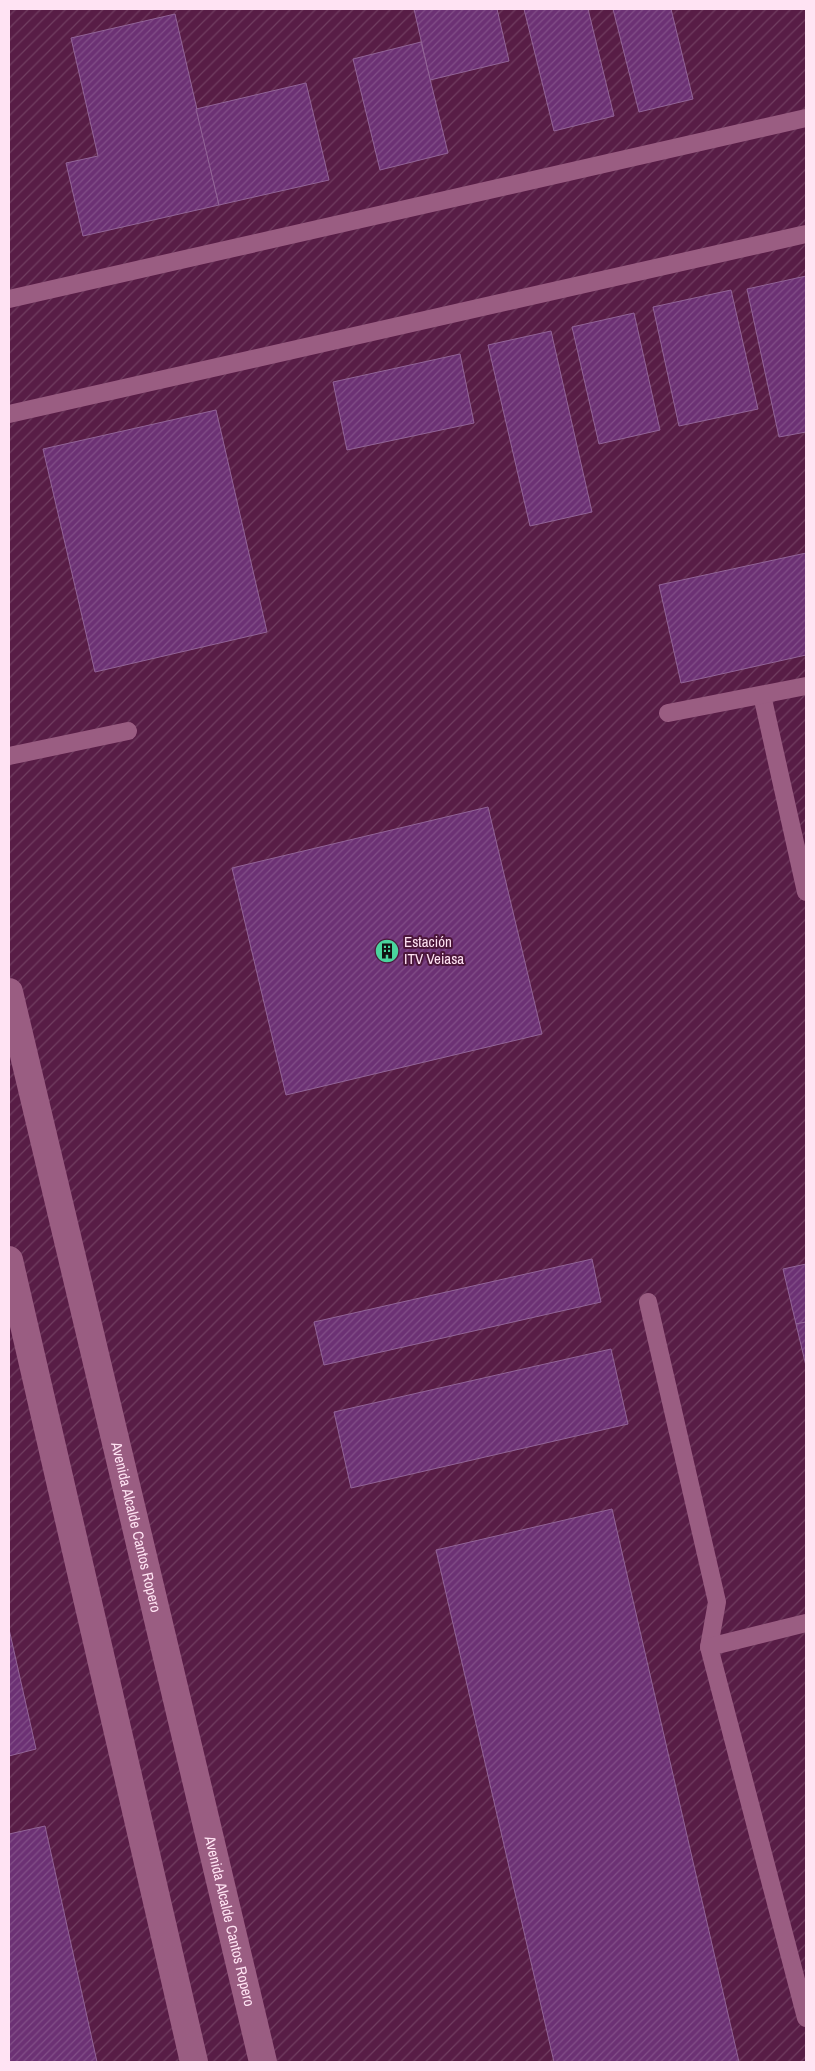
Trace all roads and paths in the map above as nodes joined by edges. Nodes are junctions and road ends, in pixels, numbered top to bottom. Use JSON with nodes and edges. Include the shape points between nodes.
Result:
{"nodes":[{"id":1,"x":806,"y":118,"type":"edge"},
{"id":2,"x":806,"y":234,"type":"edge"},
{"id":3,"x":9,"y":299,"type":"edge"},
{"id":4,"x":9,"y":414,"type":"edge"},
{"id":5,"x":806,"y":686,"type":"edge"},
{"id":6,"x":762,"y":695,"type":"junction"},
{"id":7,"x":668,"y":713,"type":"dead end"},
{"id":8,"x":128,"y":731,"type":"dead end"},
{"id":9,"x":9,"y":756,"type":"edge"},
{"id":10,"x":806,"y":892,"type":"edge"},
{"id":11,"x":9,"y":992,"type":"edge"},
{"id":12,"x":9,"y":1260,"type":"edge"},
{"id":13,"x":648,"y":1302,"type":"dead end"},
{"id":14,"x":806,"y":1623,"type":"edge"},
{"id":15,"x":709,"y":1646,"type":"junction"},
{"id":16,"x":806,"y":2018,"type":"edge"},
{"id":17,"x":194,"y":2062,"type":"edge"},
{"id":18,"x":263,"y":2062,"type":"edge"}],
"edges":[{"from":1,"to":3,"type":"lane"},
{"from":2,"to":4,"type":"lane"},
{"from":5,"to":6,"type":"lane"},
{"from":6,"to":7,"type":"lane"},
{"from":6,"to":10,"type":"lane"},
{"from":8,"to":9,"type":"lane"},
{"from":11,"to":18,"type":"main road","name":"Avenida Alcalde Cantos Ropero"},
{"from":12,"to":17,"type":"main road"},
{"from":13,"to":15,"type":"lane","via":[[716,1602]]},
{"from":14,"to":15,"type":"lane"},
{"from":15,"to":16,"type":"lane"}]}
